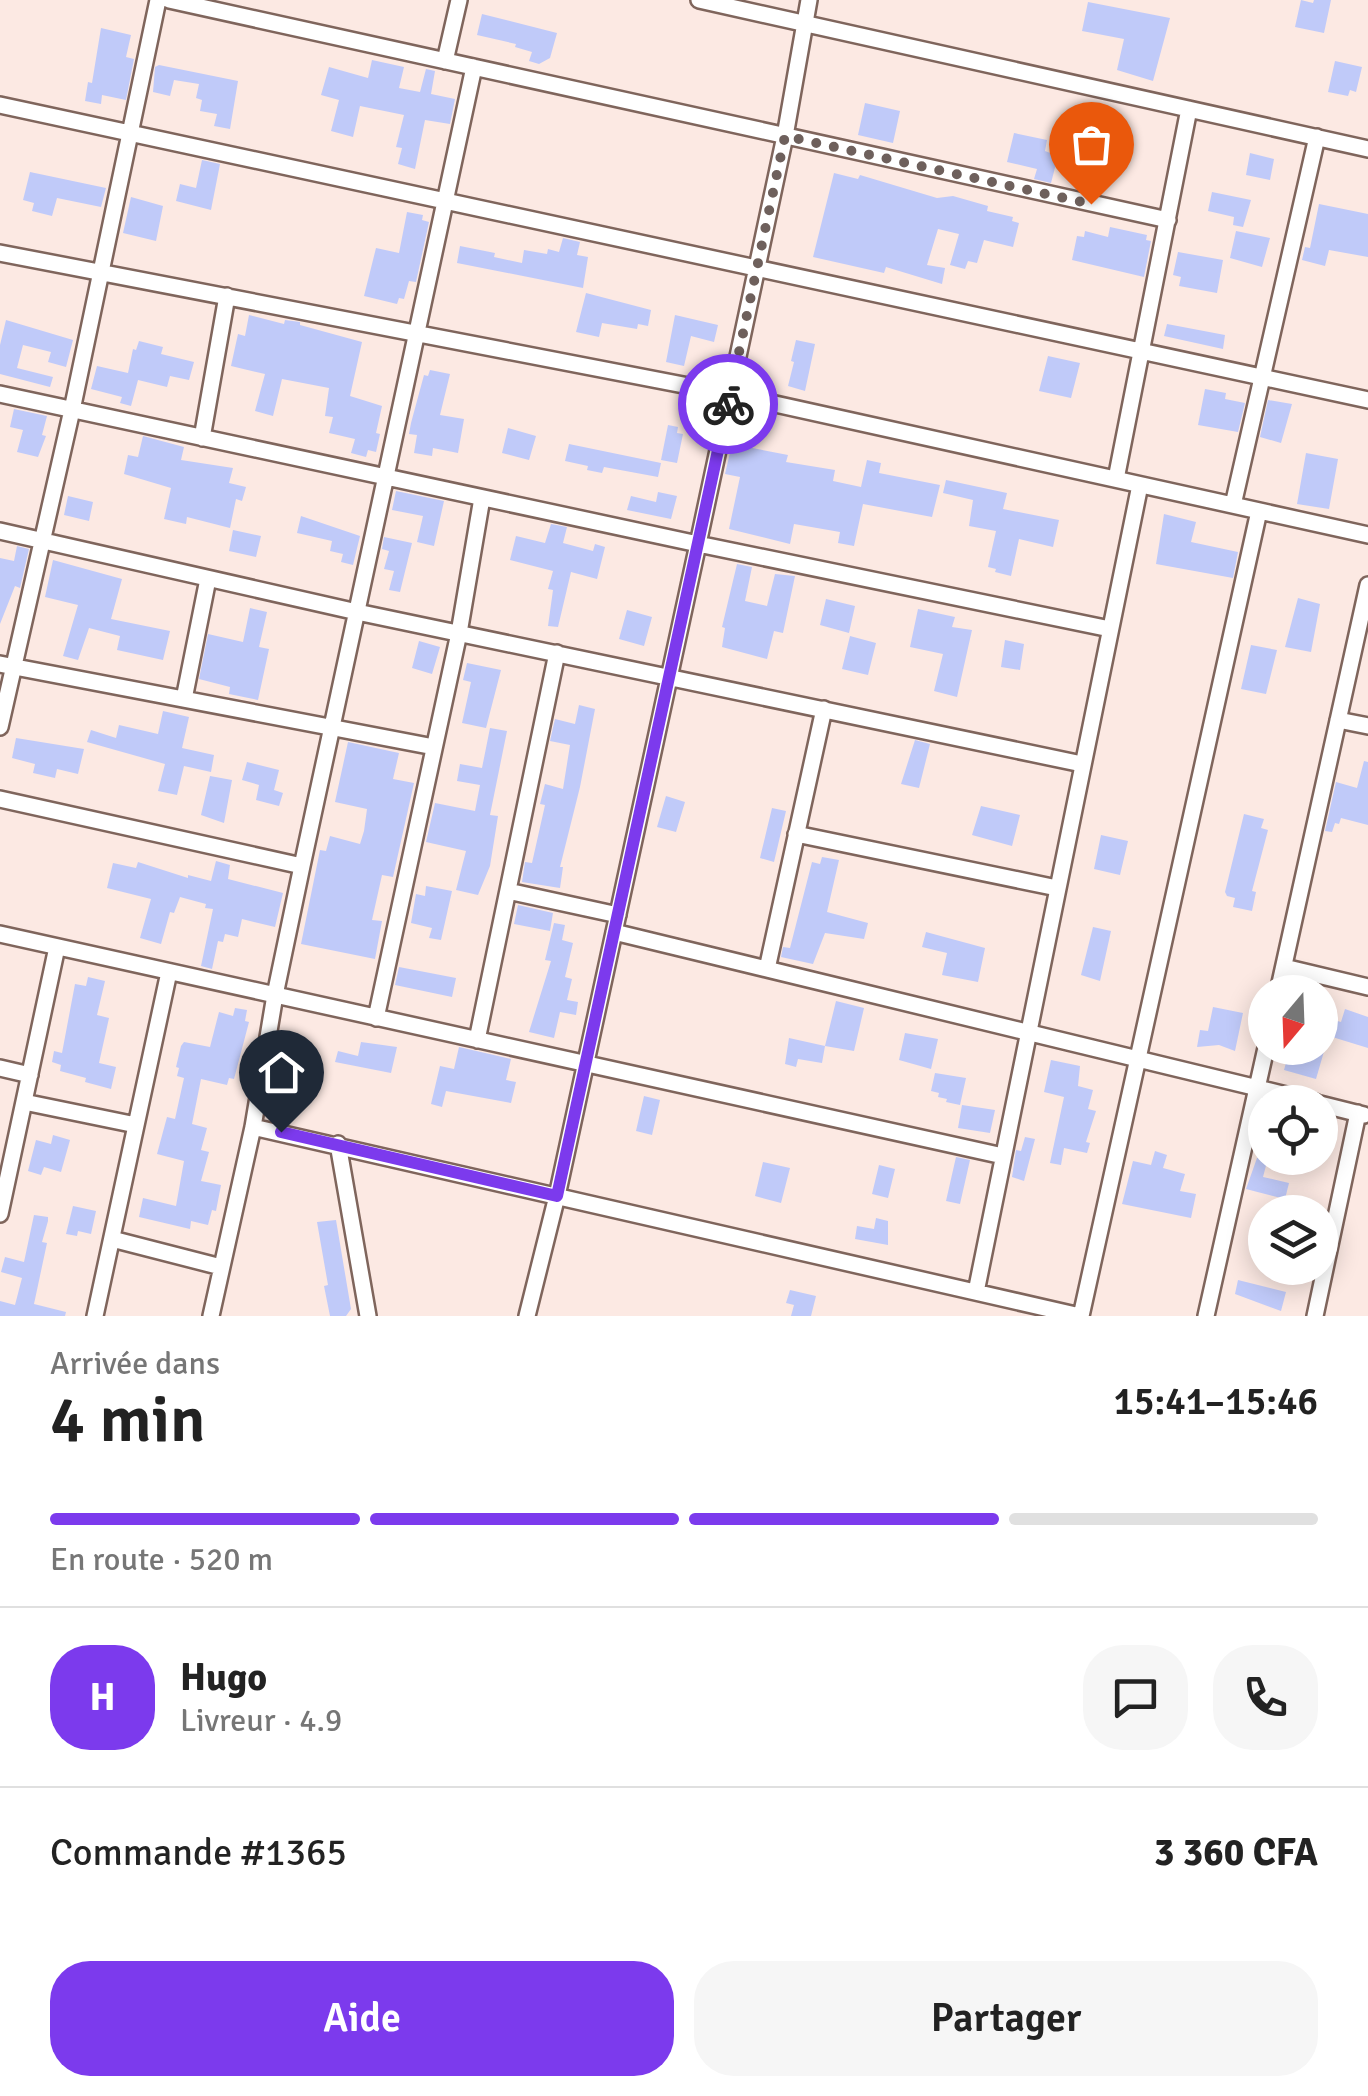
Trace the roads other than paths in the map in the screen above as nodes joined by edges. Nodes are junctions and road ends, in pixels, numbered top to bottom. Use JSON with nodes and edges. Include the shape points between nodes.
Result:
{"nodes":[{"id":1,"x":158,"y":0,"type":"edge"},
{"id":2,"x":169,"y":0,"type":"edge"},
{"id":3,"x":256,"y":0,"type":"edge"},
{"id":4,"x":458,"y":0,"type":"edge"},
{"id":5,"x":700,"y":0,"type":"edge"},
{"id":6,"x":809,"y":0,"type":"edge"},
{"id":7,"x":252,"y":18,"type":"junction"},
{"id":8,"x":805,"y":24,"type":"junction"},
{"id":9,"x":445,"y":61,"type":"junction"},
{"id":10,"x":474,"y":67,"type":"junction"},
{"id":11,"x":0,"y":105,"type":"edge"},
{"id":12,"x":1189,"y":109,"type":"junction"},
{"id":13,"x":130,"y":133,"type":"junction"},
{"id":14,"x":785,"y":136,"type":"junction"},
{"id":15,"x":1317,"y":137,"type":"junction"},
{"id":16,"x":1368,"y":149,"type":"edge"},
{"id":17,"x":446,"y":200,"type":"junction"},
{"id":18,"x":1168,"y":220,"type":"junction"},
{"id":19,"x":0,"y":253,"type":"edge"},
{"id":20,"x":756,"y":269,"type":"junction"},
{"id":21,"x":100,"y":275,"type":"junction"},
{"id":22,"x":227,"y":296,"type":"junction"},
{"id":23,"x":417,"y":333,"type":"junction"},
{"id":24,"x":1142,"y":351,"type":"junction"},
{"id":25,"x":1262,"y":377,"type":"junction"},
{"id":26,"x":0,"y":394,"type":"edge"},
{"id":27,"x":730,"y":394,"type":"junction"},
{"id":28,"x":1368,"y":400,"type":"edge"},
{"id":29,"x":72,"y":410,"type":"junction"},
{"id":30,"x":202,"y":438,"type":"junction"},
{"id":31,"x":386,"y":477,"type":"junction"},
{"id":32,"x":1116,"y":479,"type":"junction"},
{"id":33,"x":1140,"y":484,"type":"junction"},
{"id":34,"x":482,"y":498,"type":"junction"},
{"id":35,"x":1233,"y":505,"type":"junction"},
{"id":36,"x":1259,"y":510,"type":"junction"},
{"id":37,"x":0,"y":531,"type":"edge"},
{"id":38,"x":1368,"y":534,"type":"edge"},
{"id":39,"x":40,"y":540,"type":"junction"},
{"id":40,"x":698,"y":544,"type":"junction"},
{"id":41,"x":208,"y":579,"type":"junction"},
{"id":42,"x":1368,"y":585,"type":"edge"},
{"id":43,"x":357,"y":612,"type":"junction"},
{"id":44,"x":1110,"y":629,"type":"junction"},
{"id":45,"x":459,"y":634,"type":"junction"},
{"id":46,"x":556,"y":653,"type":"junction"},
{"id":47,"x":6,"y":665,"type":"edge"},
{"id":48,"x":670,"y":676,"type":"junction"},
{"id":49,"x":184,"y":699,"type":"junction"},
{"id":50,"x":824,"y":709,"type":"junction"},
{"id":51,"x":1338,"y":720,"type":"junction"},
{"id":52,"x":1368,"y":726,"type":"edge"},
{"id":53,"x":0,"y":727,"type":"edge"},
{"id":54,"x":332,"y":728,"type":"junction"},
{"id":55,"x":434,"y":747,"type":"junction"},
{"id":56,"x":1082,"y":764,"type":"junction"},
{"id":57,"x":0,"y":799,"type":"edge"},
{"id":58,"x":796,"y":834,"type":"junction"},
{"id":59,"x":302,"y":866,"type":"junction"},
{"id":60,"x":1057,"y":888,"type":"junction"},
{"id":61,"x":508,"y":891,"type":"junction"},
{"id":62,"x":618,"y":915,"type":"junction"},
{"id":63,"x":614,"y":932,"type":"junction"},
{"id":64,"x":0,"y":934,"type":"edge"},
{"id":65,"x":57,"y":947,"type":"junction"},
{"id":66,"x":1284,"y":966,"type":"junction"},
{"id":67,"x":767,"y":969,"type":"junction"},
{"id":68,"x":169,"y":972,"type":"junction"},
{"id":69,"x":1282,"y":975,"type":"edge"},
{"id":70,"x":1368,"y":987,"type":"edge"},
{"id":71,"x":274,"y":995,"type":"junction"},
{"id":72,"x":376,"y":1018,"type":"junction"},
{"id":73,"x":1027,"y":1032,"type":"junction"},
{"id":74,"x":477,"y":1040,"type":"junction"},
{"id":75,"x":1138,"y":1060,"type":"junction"},
{"id":76,"x":585,"y":1064,"type":"junction"},
{"id":77,"x":0,"y":1068,"type":"edge"},
{"id":78,"x":30,"y":1076,"type":"junction"},
{"id":79,"x":1248,"y":1086,"type":"edge"},
{"id":80,"x":24,"y":1102,"type":"junction"},
{"id":81,"x":1338,"y":1108,"type":"edge"},
{"id":82,"x":1363,"y":1114,"type":"edge"},
{"id":83,"x":136,"y":1125,"type":"junction"},
{"id":84,"x":252,"y":1127,"type":"junction"},
{"id":85,"x":1248,"y":1128,"type":"edge"},
{"id":86,"x":338,"y":1144,"type":"junction"},
{"id":87,"x":1003,"y":1156,"type":"junction"},
{"id":88,"x":557,"y":1196,"type":"junction"},
{"id":89,"x":0,"y":1214,"type":"edge"},
{"id":90,"x":112,"y":1239,"type":"junction"},
{"id":91,"x":221,"y":1267,"type":"junction"},
{"id":92,"x":976,"y":1292,"type":"junction"},
{"id":93,"x":1006,"y":1308,"type":"edge"},
{"id":94,"x":96,"y":1316,"type":"edge"},
{"id":95,"x":211,"y":1316,"type":"edge"},
{"id":96,"x":368,"y":1316,"type":"edge"},
{"id":97,"x":528,"y":1316,"type":"edge"},
{"id":98,"x":1080,"y":1316,"type":"edge"},
{"id":99,"x":1206,"y":1316,"type":"edge"},
{"id":100,"x":1315,"y":1316,"type":"edge"}],
"edges":[{"from":1,"to":13,"type":"street"},
{"from":2,"to":7,"type":"street"},
{"from":3,"to":7,"type":"street"},
{"from":4,"to":9,"type":"street"},
{"from":5,"to":8,"type":"street"},
{"from":6,"to":8,"type":"street"},
{"from":7,"to":9,"type":"street"},
{"from":8,"to":12,"type":"street"},
{"from":8,"to":14,"type":"street"},
{"from":9,"to":10,"type":"street"},
{"from":10,"to":14,"type":"street"},
{"from":10,"to":17,"type":"street"},
{"from":11,"to":13,"type":"street"},
{"from":12,"to":15,"type":"street"},
{"from":12,"to":18,"type":"street"},
{"from":13,"to":17,"type":"street"},
{"from":13,"to":21,"type":"street"},
{"from":14,"to":18,"type":"street"},
{"from":14,"to":20,"type":"street"},
{"from":15,"to":16,"type":"street"},
{"from":15,"to":25,"type":"street"},
{"from":17,"to":20,"type":"street"},
{"from":17,"to":23,"type":"street"},
{"from":18,"to":24,"type":"street"},
{"from":19,"to":21,"type":"street"},
{"from":20,"to":24,"type":"street"},
{"from":20,"to":27,"type":"street"},
{"from":21,"to":22,"type":"street"},
{"from":21,"to":29,"type":"street"},
{"from":22,"to":23,"type":"street"},
{"from":22,"to":30,"type":"street"},
{"from":23,"to":27,"type":"street"},
{"from":23,"to":31,"type":"street"},
{"from":24,"to":25,"type":"street"},
{"from":24,"to":32,"type":"street"},
{"from":25,"to":28,"type":"street"},
{"from":25,"to":35,"type":"street"},
{"from":26,"to":29,"type":"street"},
{"from":27,"to":32,"type":"street"},
{"from":27,"to":40,"type":"street"},
{"from":29,"to":30,"type":"street"},
{"from":29,"to":39,"type":"street"},
{"from":30,"to":31,"type":"street"},
{"from":31,"to":34,"type":"street"},
{"from":31,"to":43,"type":"street"},
{"from":32,"to":33,"type":"street"},
{"from":33,"to":35,"type":"street"},
{"from":33,"to":44,"type":"street"},
{"from":34,"to":40,"type":"street"},
{"from":34,"to":45,"type":"street"},
{"from":35,"to":36,"type":"street"},
{"from":36,"to":38,"type":"street"},
{"from":36,"to":75,"type":"street"},
{"from":37,"to":39,"type":"street"},
{"from":39,"to":41,"type":"street"},
{"from":39,"to":47,"type":"street"},
{"from":40,"to":44,"type":"street"},
{"from":40,"to":48,"type":"street"},
{"from":41,"to":43,"type":"street"},
{"from":41,"to":49,"type":"street"},
{"from":42,"to":51,"type":"street"},
{"from":43,"to":45,"type":"street"},
{"from":43,"to":54,"type":"street"},
{"from":44,"to":56,"type":"street"},
{"from":45,"to":46,"type":"street"},
{"from":45,"to":55,"type":"street"},
{"from":46,"to":48,"type":"street"},
{"from":46,"to":61,"type":"street"},
{"from":47,"to":49,"type":"street"},
{"from":47,"to":53,"type":"street"},
{"from":48,"to":50,"type":"street"},
{"from":48,"to":62,"type":"street"},
{"from":49,"to":54,"type":"street"},
{"from":50,"to":56,"type":"street"},
{"from":50,"to":58,"type":"street"},
{"from":51,"to":52,"type":"street"},
{"from":51,"to":66,"type":"street"},
{"from":54,"to":55,"type":"street"},
{"from":54,"to":59,"type":"street"},
{"from":55,"to":72,"type":"street"},
{"from":56,"to":60,"type":"street"},
{"from":57,"to":59,"type":"street"},
{"from":58,"to":60,"type":"street"},
{"from":58,"to":67,"type":"street"},
{"from":59,"to":71,"type":"street"},
{"from":60,"to":73,"type":"street"},
{"from":61,"to":62,"type":"street"},
{"from":61,"to":74,"type":"street"},
{"from":62,"to":63,"type":"street"},
{"from":63,"to":67,"type":"street"},
{"from":63,"to":76,"type":"street"},
{"from":64,"to":65,"type":"street"},
{"from":65,"to":68,"type":"street"},
{"from":65,"to":78,"type":"street"},
{"from":66,"to":69,"type":"street"},
{"from":66,"to":70,"type":"street"},
{"from":67,"to":73,"type":"street"},
{"from":68,"to":71,"type":"street"},
{"from":68,"to":83,"type":"street"},
{"from":71,"to":72,"type":"street"},
{"from":71,"to":84,"type":"street"},
{"from":72,"to":74,"type":"street"},
{"from":73,"to":75,"type":"street"},
{"from":73,"to":87,"type":"street"},
{"from":74,"to":76,"type":"street"},
{"from":75,"to":79,"type":"street"},
{"from":75,"to":98,"type":"street"},
{"from":76,"to":87,"type":"street"},
{"from":76,"to":88,"type":"street"},
{"from":77,"to":78,"type":"street"},
{"from":78,"to":80,"type":"street"},
{"from":80,"to":83,"type":"street"},
{"from":80,"to":89,"type":"street"},
{"from":81,"to":82,"type":"street"},
{"from":82,"to":100,"type":"street"},
{"from":83,"to":90,"type":"street"},
{"from":84,"to":86,"type":"street"},
{"from":84,"to":91,"type":"street"},
{"from":85,"to":99,"type":"street"},
{"from":86,"to":88,"type":"street"},
{"from":86,"to":96,"type":"street"},
{"from":87,"to":92,"type":"street"},
{"from":88,"to":92,"type":"street"},
{"from":88,"to":97,"type":"street"},
{"from":90,"to":91,"type":"street"},
{"from":90,"to":94,"type":"street"},
{"from":91,"to":95,"type":"street"},
{"from":92,"to":93,"type":"street"},
{"from":93,"to":98,"type":"street"}]}
